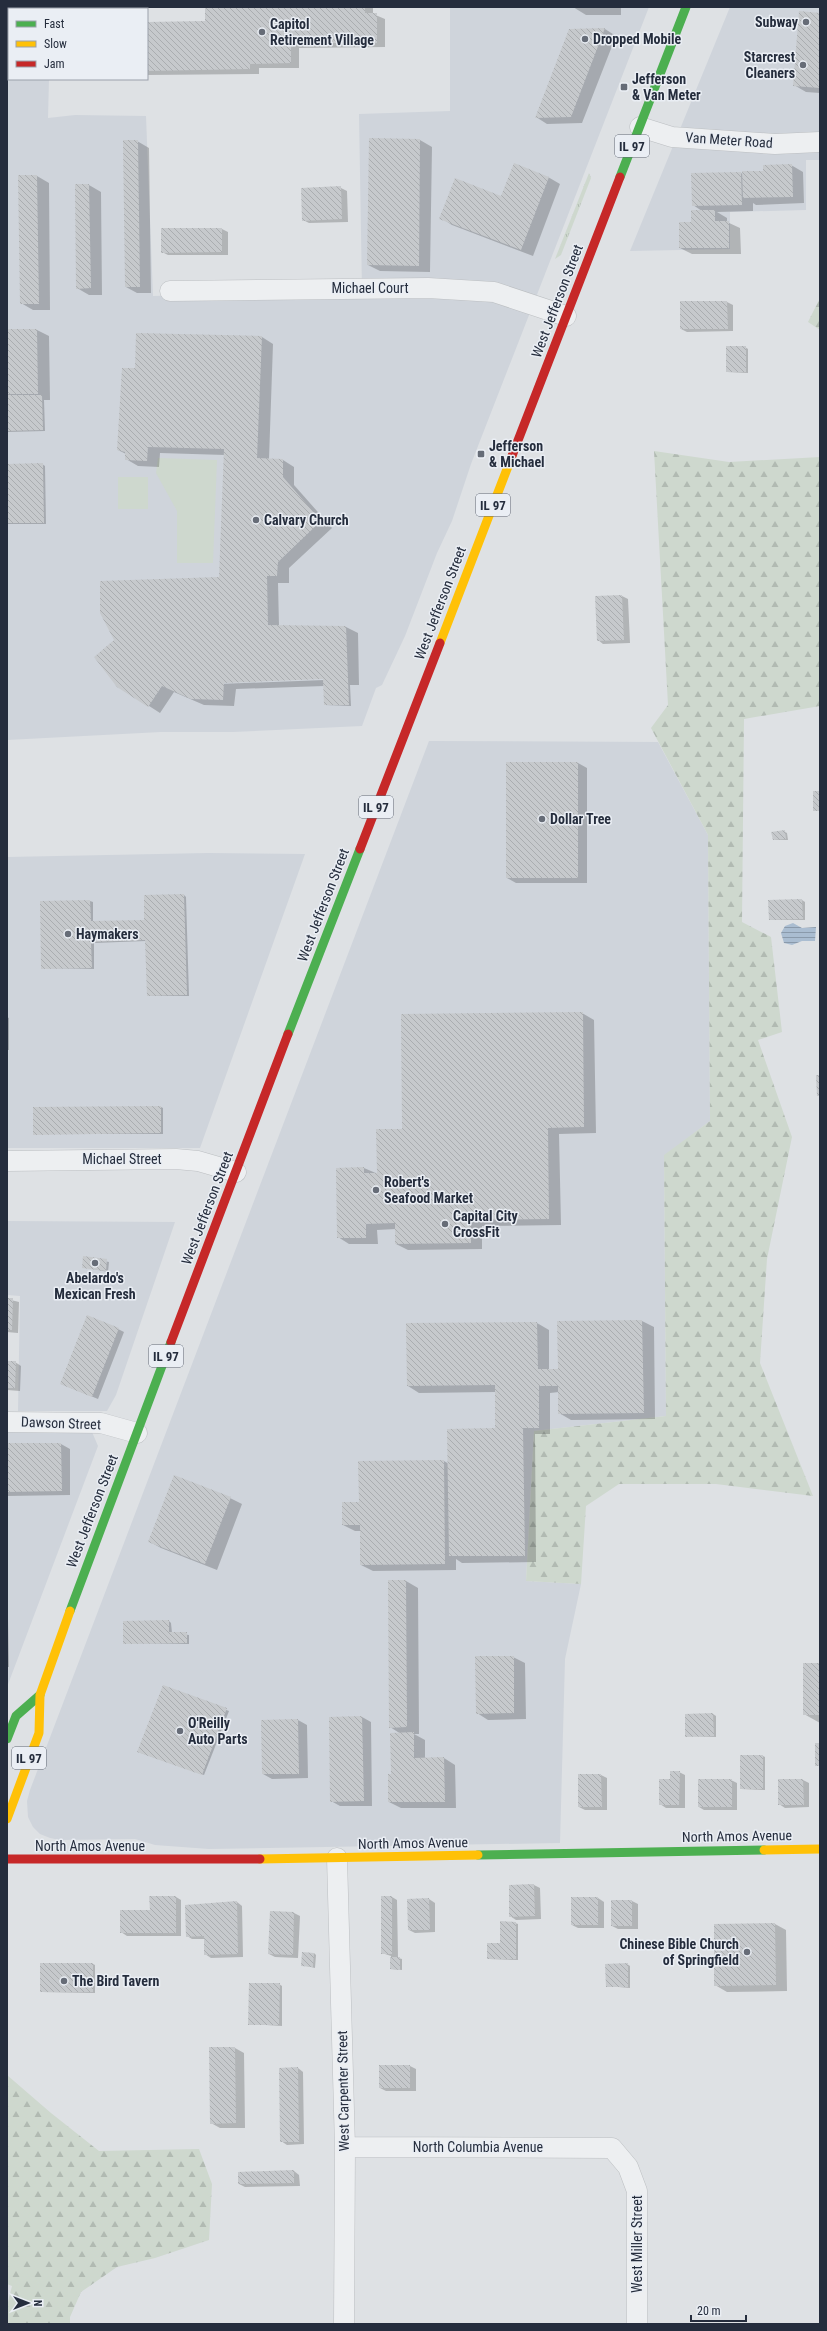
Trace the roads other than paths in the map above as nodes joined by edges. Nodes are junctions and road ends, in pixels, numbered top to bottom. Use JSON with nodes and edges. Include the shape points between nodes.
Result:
{"nodes":[{"id":1,"x":686,"y":7,"type":"edge"},
{"id":2,"x":640,"y":127,"type":"junction"},
{"id":3,"x":820,"y":142,"type":"edge"},
{"id":4,"x":170,"y":291,"type":"dead end"},
{"id":5,"x":566,"y":316,"type":"junction"},
{"id":6,"x":7,"y":1160,"type":"edge"},
{"id":7,"x":236,"y":1172,"type":"junction"},
{"id":8,"x":7,"y":1422,"type":"edge"},
{"id":9,"x":137,"y":1433,"type":"junction"},
{"id":10,"x":40,"y":1695,"type":"junction"},
{"id":11,"x":7,"y":1739,"type":"edge"},
{"id":12,"x":7,"y":1819,"type":"edge"},
{"id":13,"x":820,"y":1849,"type":"edge"},
{"id":14,"x":336,"y":1858,"type":"junction"},
{"id":15,"x":7,"y":1859,"type":"edge"},
{"id":16,"x":344,"y":2147,"type":"junction"},
{"id":17,"x":612,"y":2148,"type":"joint"},
{"id":18,"x":344,"y":2324,"type":"edge"},
{"id":19,"x":637,"y":2324,"type":"edge"}],
"edges":[{"from":1,"to":2,"type":"main road","name":"West Jefferson Street","number":"IL 97"},
{"from":2,"to":3,"type":"street","name":"Van Meter Road","via":[[666,136],[775,144]]},
{"from":2,"to":5,"type":"main road","name":"West Jefferson Street","number":"IL 97"},
{"from":4,"to":5,"type":"street","name":"Michael Court","via":[[428,288],[494,292]]},
{"from":5,"to":7,"type":"main road","name":"West Jefferson Street","number":"IL 97"},
{"from":6,"to":7,"type":"street","name":"Michael Street","via":[[176,1159],[198,1161]]},
{"from":7,"to":9,"type":"main road","name":"West Jefferson Street","number":"IL 97"},
{"from":8,"to":9,"type":"street","name":"Dawson Street","via":[[101,1423]]},
{"from":9,"to":10,"type":"main road","name":"West Jefferson Street","number":"IL 97"},
{"from":10,"to":11,"type":"main road","number":"IL 97","via":[[16,1716]]},
{"from":10,"to":12,"type":"main road","name":"West Jefferson Street","number":"IL 97","via":[[39,1733]]},
{"from":13,"to":14,"type":"main road","name":"North Amos Avenue"},
{"from":14,"to":15,"type":"main road","name":"North Amos Avenue"},
{"from":14,"to":16,"type":"street","name":"West Carpenter Street"},
{"from":16,"to":17,"type":"street","name":"North Columbia Avenue"},
{"from":16,"to":18,"type":"street","name":"West Carpenter Street"},
{"from":17,"to":19,"type":"street","name":"West Miller Street","via":[[628,2167],[637,2191]]}]}
